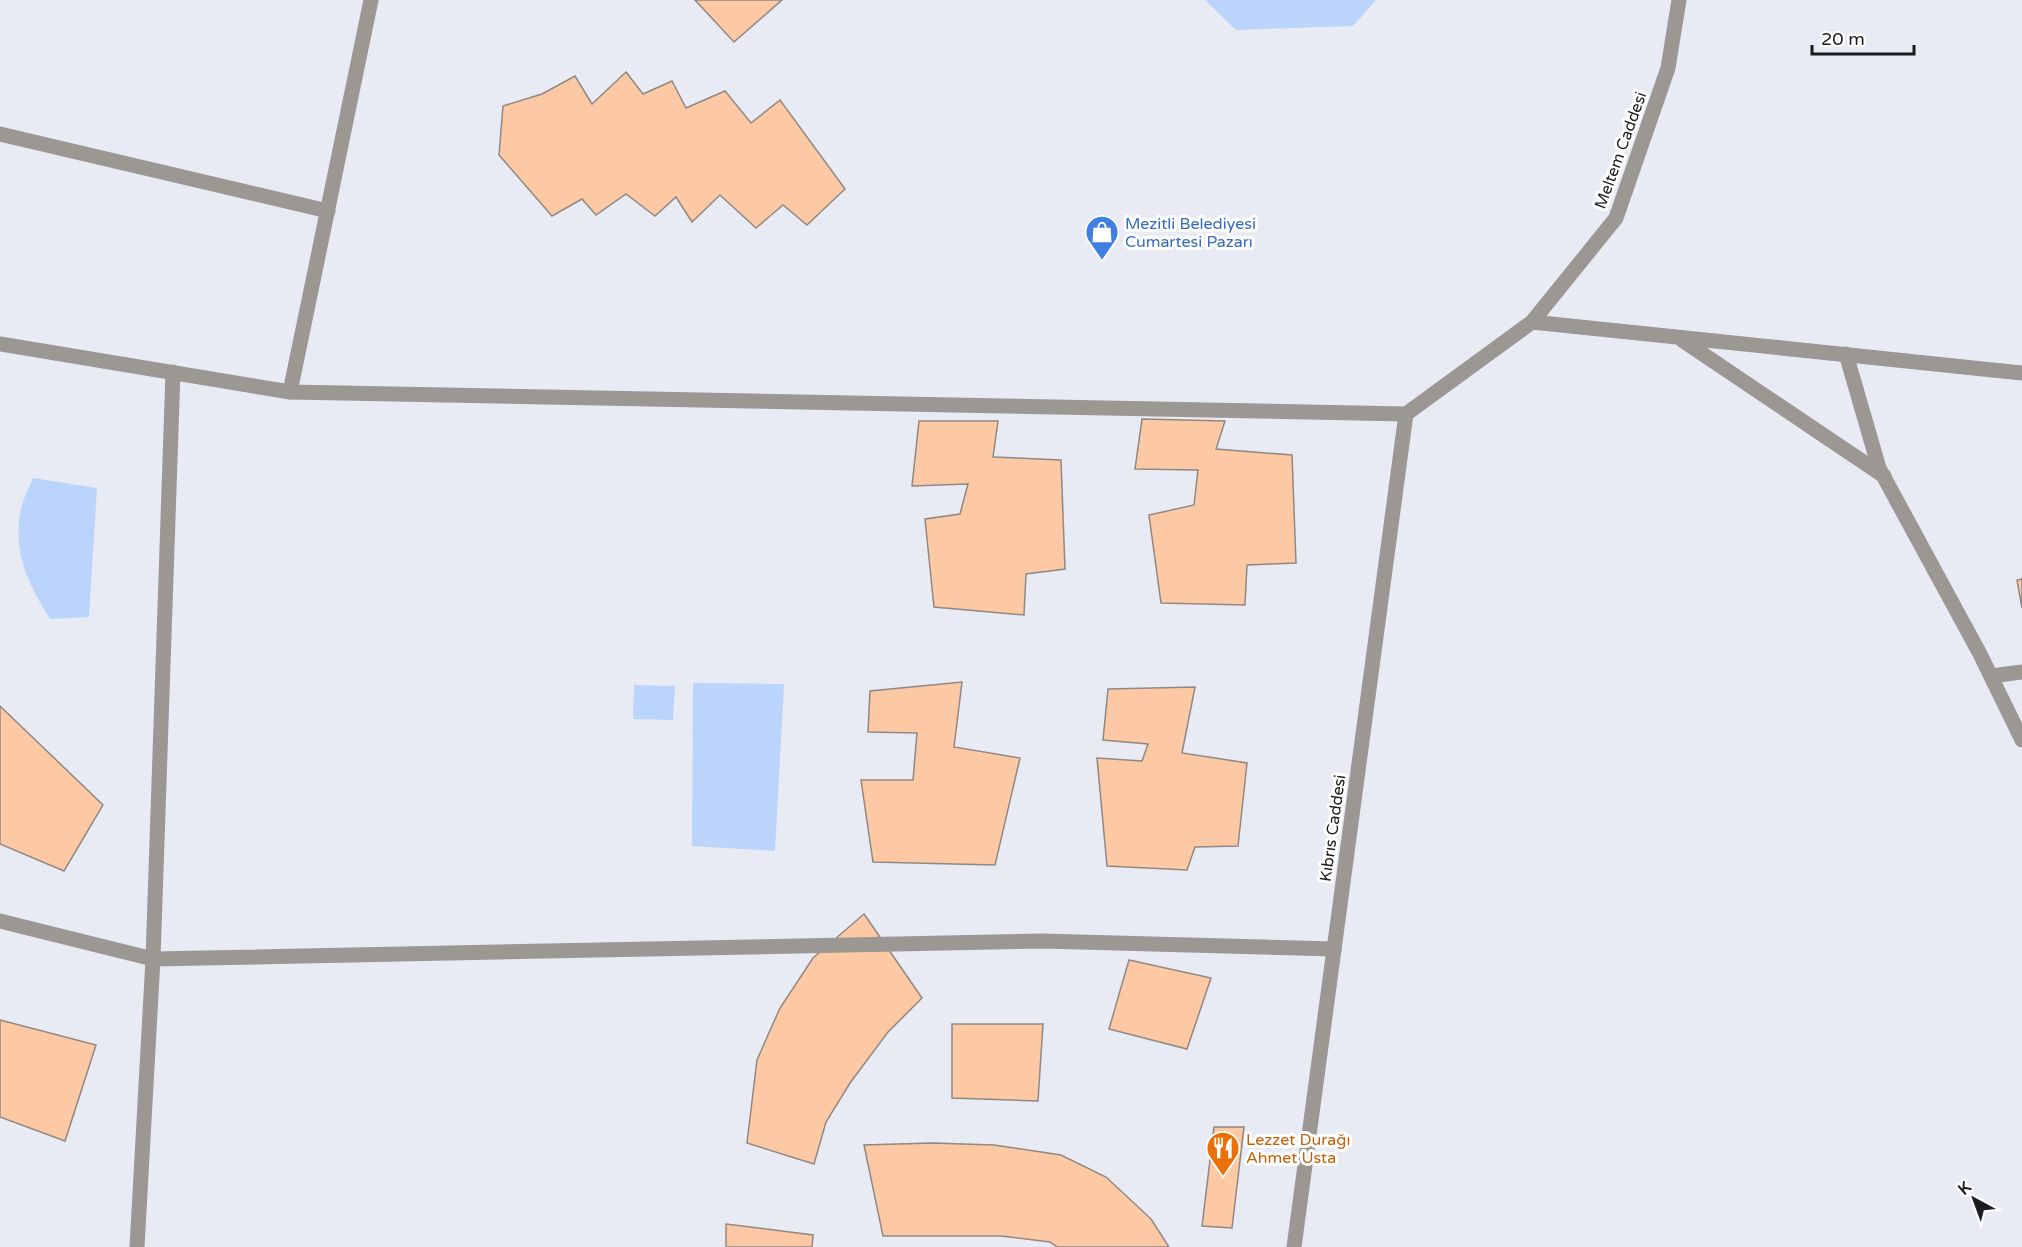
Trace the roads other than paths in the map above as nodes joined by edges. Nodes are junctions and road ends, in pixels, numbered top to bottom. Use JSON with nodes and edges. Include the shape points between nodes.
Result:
{"nodes":[{"id":1,"x":371,"y":0,"type":"edge"},
{"id":2,"x":1679,"y":0,"type":"edge"},
{"id":3,"x":0,"y":134,"type":"edge"},
{"id":4,"x":328,"y":211,"type":"junction"},
{"id":5,"x":1532,"y":322,"type":"junction"},
{"id":6,"x":1679,"y":338,"type":"junction"},
{"id":7,"x":0,"y":344,"type":"edge"},
{"id":8,"x":1846,"y":354,"type":"junction"},
{"id":9,"x":173,"y":372,"type":"junction"},
{"id":10,"x":2022,"y":373,"type":"edge"},
{"id":11,"x":290,"y":392,"type":"junction"},
{"id":12,"x":1406,"y":414,"type":"junction"},
{"id":13,"x":1884,"y":476,"type":"junction"},
{"id":14,"x":2022,"y":672,"type":"edge"},
{"id":15,"x":1991,"y":676,"type":"junction"},
{"id":16,"x":2022,"y":740,"type":"edge"},
{"id":17,"x":0,"y":921,"type":"edge"},
{"id":18,"x":1334,"y":949,"type":"junction"},
{"id":19,"x":153,"y":959,"type":"junction"},
{"id":20,"x":137,"y":1247,"type":"edge"},
{"id":21,"x":1294,"y":1247,"type":"edge"}],
"edges":[{"from":1,"to":4,"type":"street"},
{"from":2,"to":5,"type":"street","name":"Meltem Caddesi","via":[[1668,68],[1616,218]]},
{"from":3,"to":4,"type":"street"},
{"from":4,"to":11,"type":"street"},
{"from":5,"to":6,"type":"street"},
{"from":5,"to":12,"type":"street","name":"Meltem Caddesi"},
{"from":6,"to":8,"type":"street"},
{"from":6,"to":13,"type":"street"},
{"from":7,"to":9,"type":"street"},
{"from":8,"to":10,"type":"street"},
{"from":8,"to":13,"type":"street"},
{"from":9,"to":11,"type":"street"},
{"from":9,"to":19,"type":"street"},
{"from":11,"to":12,"type":"street"},
{"from":12,"to":18,"type":"street","name":"Kıbrıs Caddesi"},
{"from":13,"to":15,"type":"street"},
{"from":14,"to":15,"type":"street"},
{"from":15,"to":16,"type":"street"},
{"from":17,"to":19,"type":"street"},
{"from":18,"to":19,"type":"street","via":[[1042,941]]},
{"from":18,"to":21,"type":"street","name":"Kıbrıs Caddesi"},
{"from":19,"to":20,"type":"street"}]}
